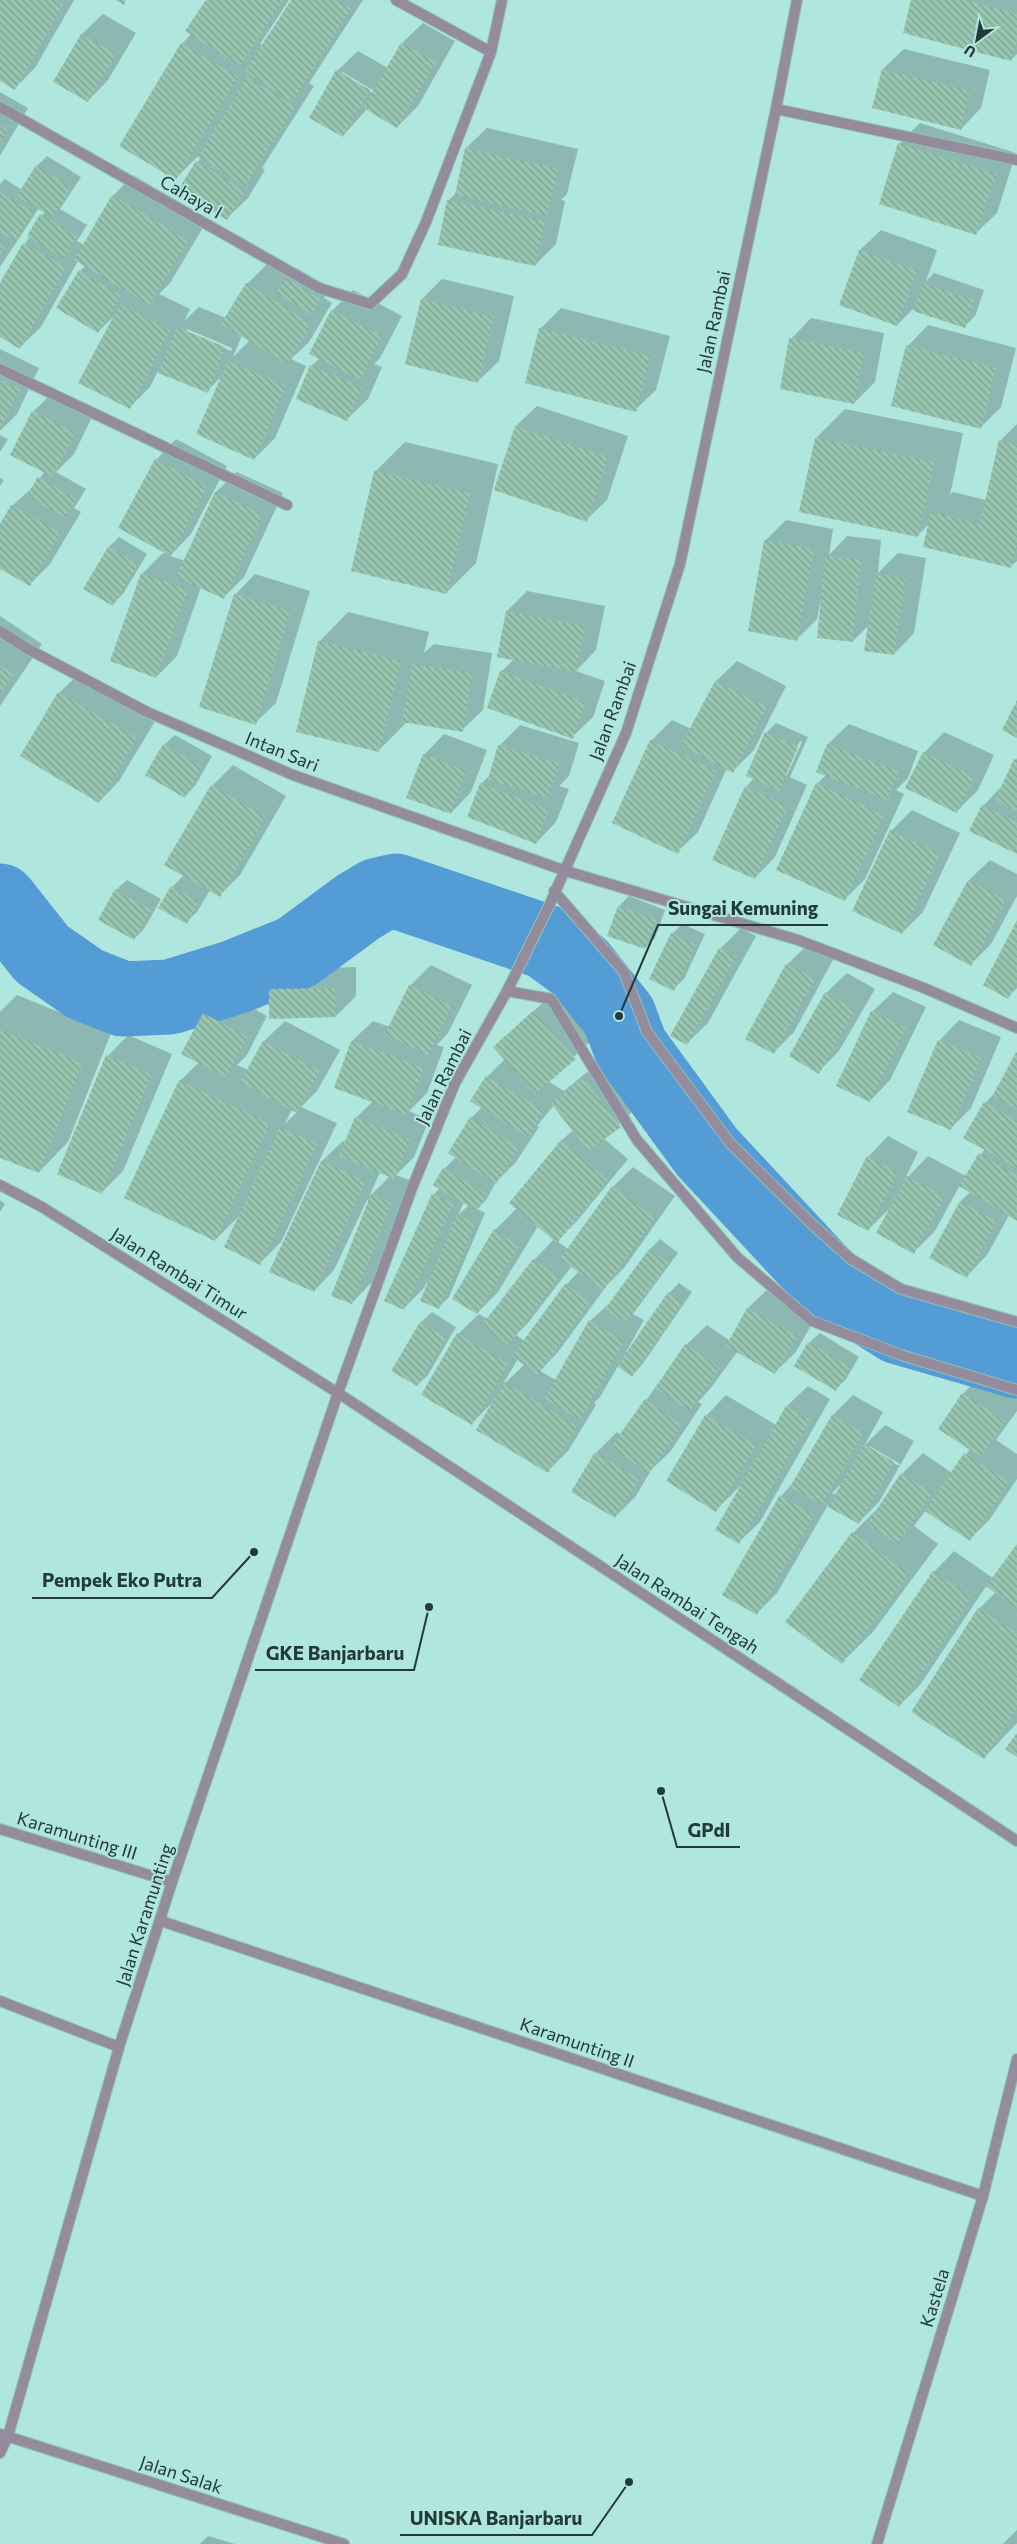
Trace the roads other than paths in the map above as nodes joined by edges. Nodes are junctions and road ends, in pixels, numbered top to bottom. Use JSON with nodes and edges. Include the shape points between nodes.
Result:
{"nodes":[{"id":1,"x":396,"y":0,"type":"edge"},
{"id":2,"x":502,"y":0,"type":"edge"},
{"id":3,"x":797,"y":0,"type":"edge"},
{"id":4,"x":492,"y":52,"type":"junction"},
{"id":5,"x":0,"y":108,"type":"edge"},
{"id":6,"x":776,"y":109,"type":"junction"},
{"id":7,"x":1017,"y":160,"type":"edge"},
{"id":8,"x":0,"y":369,"type":"edge"},
{"id":9,"x":287,"y":505,"type":"dead end"},
{"id":10,"x":0,"y":630,"type":"edge"},
{"id":11,"x":566,"y":871,"type":"junction"},
{"id":12,"x":554,"y":891,"type":"junction"},
{"id":13,"x":506,"y":991,"type":"junction"},
{"id":14,"x":1017,"y":1028,"type":"edge"},
{"id":15,"x":0,"y":1185,"type":"edge"},
{"id":16,"x":1017,"y":1322,"type":"edge"},
{"id":17,"x":1017,"y":1390,"type":"edge"},
{"id":18,"x":338,"y":1393,"type":"junction"},
{"id":19,"x":0,"y":1829,"type":"edge"},
{"id":20,"x":1017,"y":1842,"type":"edge"},
{"id":21,"x":172,"y":1882,"type":"junction"},
{"id":22,"x":161,"y":1921,"type":"junction"},
{"id":23,"x":0,"y":2001,"type":"edge"},
{"id":24,"x":119,"y":2047,"type":"junction"},
{"id":25,"x":1017,"y":2059,"type":"edge"},
{"id":26,"x":983,"y":2196,"type":"junction"},
{"id":27,"x":4,"y":2435,"type":"edge"},
{"id":28,"x":0,"y":2453,"type":"edge"},
{"id":29,"x":344,"y":2544,"type":"edge"},
{"id":30,"x":877,"y":2544,"type":"edge"}],
"edges":[{"from":1,"to":4,"type":"street"},
{"from":2,"to":4,"type":"street"},
{"from":3,"to":6,"type":"street","name":"Jalan Rambai"},
{"from":4,"to":5,"type":"street","name":"Cahaya I","via":[[426,222],[402,274],[370,304],[318,288]]},
{"from":6,"to":7,"type":"street"},
{"from":6,"to":11,"type":"street","name":"Jalan Rambai","via":[[680,564],[626,733]]},
{"from":8,"to":9,"type":"street"},
{"from":10,"to":11,"type":"street","name":"Intan Sari","via":[[28,649],[147,712],[293,775]]},
{"from":11,"to":12,"type":"street","name":"Jalan Rambai"},
{"from":11,"to":14,"type":"street","name":"Intan Sari","via":[[798,940]]},
{"from":12,"to":13,"type":"street","name":"Jalan Rambai"},
{"from":12,"to":16,"type":"street","via":[[624,972],[647,1032],[730,1143],[813,1225],[851,1259],[902,1288]]},
{"from":13,"to":17,"type":"street","via":[[550,999],[637,1140],[737,1257],[812,1321],[902,1355]]},
{"from":13,"to":18,"type":"street","name":"Jalan Rambai","via":[[455,1083],[412,1188]]},
{"from":15,"to":18,"type":"street","name":"Jalan Rambai Timur","via":[[42,1207]]},
{"from":18,"to":20,"type":"street","name":"Jalan Rambai Tengah"},
{"from":18,"to":21,"type":"street","name":"Jalan Karamunting"},
{"from":19,"to":21,"type":"street","name":"Karamunting III"},
{"from":21,"to":22,"type":"street","name":"Jalan Karamunting"},
{"from":22,"to":24,"type":"street","name":"Jalan Karamunting"},
{"from":22,"to":26,"type":"street","name":"Karamunting II"},
{"from":23,"to":24,"type":"street"},
{"from":24,"to":27,"type":"street","name":"Jalan Karamunting"},
{"from":25,"to":26,"type":"street","name":"Kastela"},
{"from":26,"to":30,"type":"street","name":"Kastela"},
{"from":27,"to":28,"type":"street","name":"Jalan Karamunting"},
{"from":27,"to":29,"type":"street","name":"Jalan Salak"}]}
